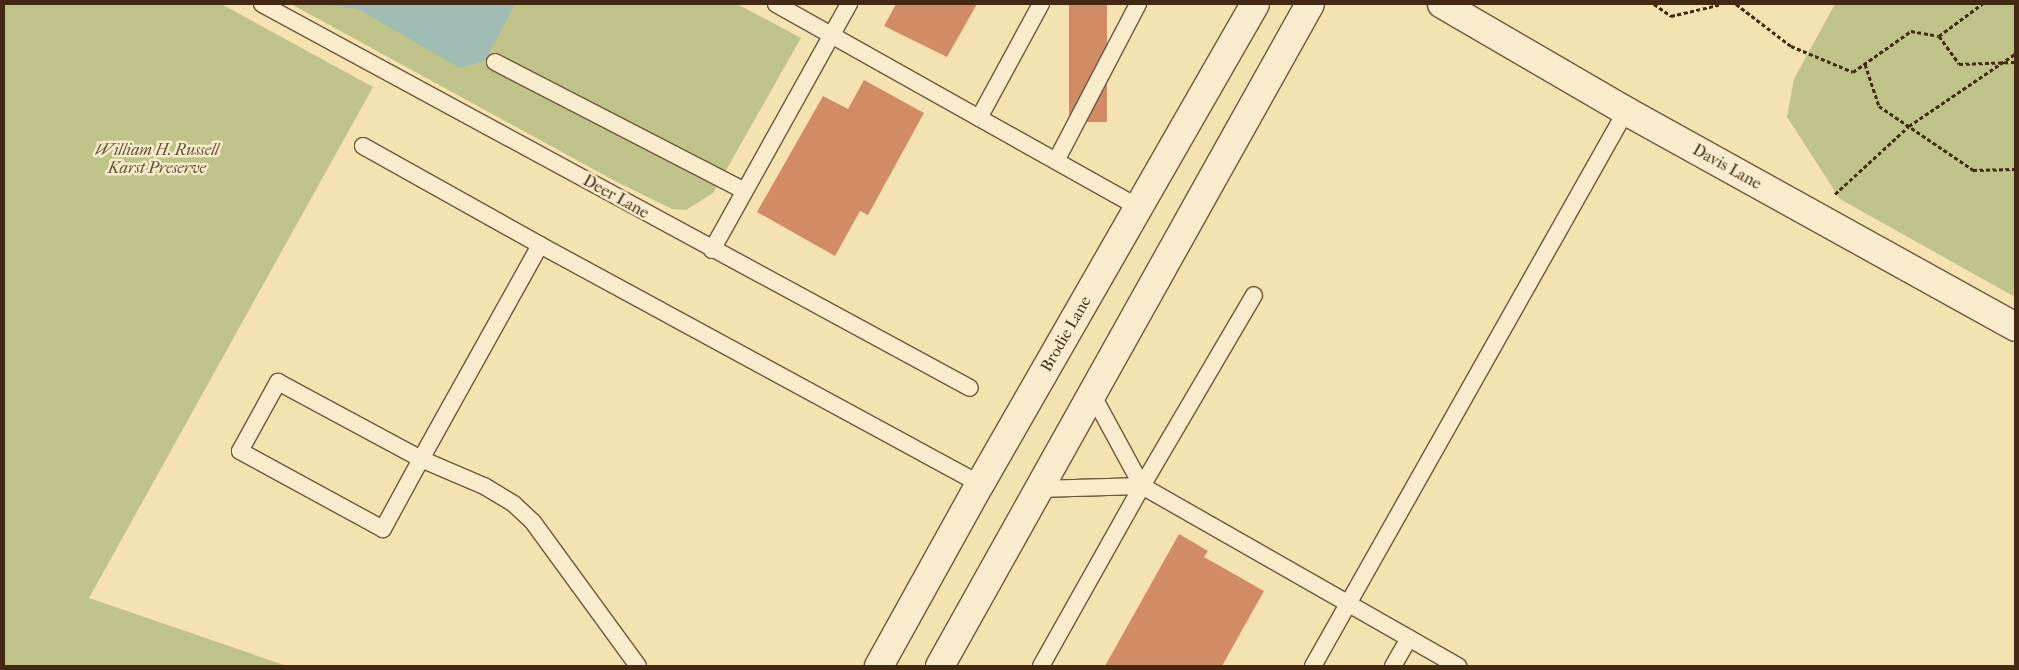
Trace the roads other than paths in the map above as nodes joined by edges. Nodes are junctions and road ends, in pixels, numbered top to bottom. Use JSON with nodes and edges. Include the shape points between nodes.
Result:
{"nodes":[{"id":1,"x":262,"y":4,"type":"edge"},
{"id":2,"x":776,"y":4,"type":"edge"},
{"id":3,"x":849,"y":4,"type":"edge"},
{"id":4,"x":1040,"y":4,"type":"edge"},
{"id":5,"x":1138,"y":4,"type":"edge"},
{"id":6,"x":1255,"y":4,"type":"edge"},
{"id":7,"x":1310,"y":4,"type":"edge"},
{"id":8,"x":1442,"y":4,"type":"edge"},
{"id":9,"x":833,"y":34,"type":"junction"},
{"id":10,"x":495,"y":62,"type":"dead end"},
{"id":11,"x":1626,"y":111,"type":"junction"},
{"id":12,"x":979,"y":118,"type":"junction"},
{"id":13,"x":363,"y":146,"type":"dead end"},
{"id":14,"x":1056,"y":162,"type":"junction"},
{"id":15,"x":745,"y":191,"type":"junction"},
{"id":16,"x":1139,"y":208,"type":"junction"},
{"id":17,"x":540,"y":245,"type":"junction"},
{"id":18,"x":712,"y":250,"type":"junction"},
{"id":19,"x":1254,"y":295,"type":"dead end"},
{"id":20,"x":2015,"y":327,"type":"edge"},
{"id":21,"x":970,"y":388,"type":"dead end"},
{"id":22,"x":1092,"y":394,"type":"junction"},
{"id":23,"x":421,"y":459,"type":"junction"},
{"id":24,"x":980,"y":484,"type":"junction"},
{"id":25,"x":1142,"y":486,"type":"junction"},
{"id":26,"x":1039,"y":489,"type":"junction"},
{"id":27,"x":1349,"y":604,"type":"junction"},
{"id":28,"x":1409,"y":638,"type":"junction"},
{"id":29,"x":638,"y":666,"type":"edge"},
{"id":30,"x":879,"y":666,"type":"edge"},
{"id":31,"x":940,"y":666,"type":"edge"},
{"id":32,"x":1041,"y":666,"type":"edge"},
{"id":33,"x":1313,"y":666,"type":"edge"},
{"id":34,"x":1393,"y":666,"type":"edge"},
{"id":35,"x":1458,"y":666,"type":"edge"}],
"edges":[{"from":1,"to":18,"type":"lane","name":"Deer Lane"},
{"from":2,"to":9,"type":"lane"},
{"from":3,"to":9,"type":"lane"},
{"from":4,"to":12,"type":"lane"},
{"from":5,"to":14,"type":"lane"},
{"from":6,"to":16,"type":"main road","name":"Brodie Lane"},
{"from":7,"to":22,"type":"main road"},
{"from":8,"to":11,"type":"main road","name":"Davis Lane"},
{"from":9,"to":12,"type":"lane"},
{"from":9,"to":15,"type":"lane"},
{"from":10,"to":15,"type":"lane"},
{"from":11,"to":20,"type":"main road","name":"Davis Lane"},
{"from":11,"to":27,"type":"lane"},
{"from":12,"to":14,"type":"lane"},
{"from":13,"to":17,"type":"lane"},
{"from":14,"to":16,"type":"lane"},
{"from":15,"to":18,"type":"lane"},
{"from":16,"to":24,"type":"main road","name":"Brodie Lane"},
{"from":17,"to":23,"type":"lane"},
{"from":17,"to":24,"type":"lane"},
{"from":18,"to":21,"type":"lane","name":"Deer Lane"},
{"from":19,"to":25,"type":"lane"},
{"from":22,"to":25,"type":"lane"},
{"from":22,"to":26,"type":"main road"},
{"from":23,"to":23,"type":"lane","via":[[384,529],[240,451],[278,382]]},
{"from":23,"to":29,"type":"lane","via":[[484,486],[514,504],[533,522]]},
{"from":24,"to":30,"type":"main road","name":"Brodie Lane"},
{"from":25,"to":26,"type":"lane"},
{"from":25,"to":27,"type":"lane"},
{"from":25,"to":32,"type":"lane"},
{"from":26,"to":31,"type":"main road"},
{"from":27,"to":28,"type":"lane"},
{"from":27,"to":33,"type":"lane"},
{"from":28,"to":34,"type":"lane"},
{"from":28,"to":35,"type":"lane"}]}
